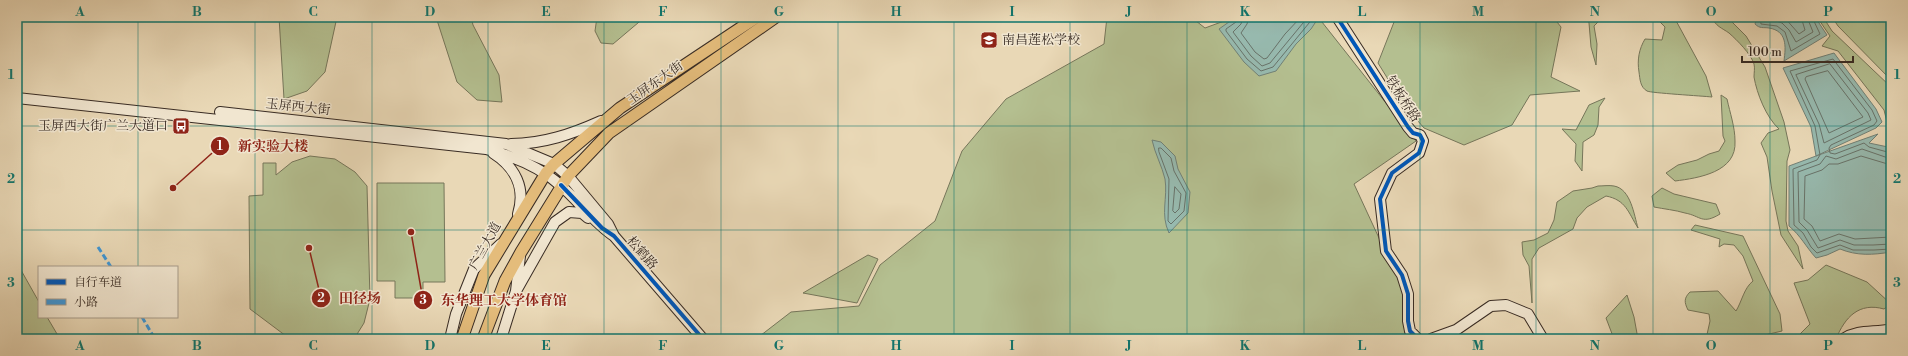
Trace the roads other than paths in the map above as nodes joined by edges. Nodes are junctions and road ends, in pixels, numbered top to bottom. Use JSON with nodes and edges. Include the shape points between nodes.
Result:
{"nodes":[{"id":1,"x":757,"y":17,"type":"edge"},
{"id":2,"x":776,"y":17,"type":"edge"},
{"id":3,"x":1337,"y":17,"type":"edge"},
{"id":4,"x":17,"y":91,"type":"edge"},
{"id":5,"x":17,"y":98,"type":"edge"},
{"id":6,"x":605,"y":120,"type":"junction"},
{"id":7,"x":506,"y":144,"type":"junction"},
{"id":8,"x":486,"y":149,"type":"junction"},
{"id":9,"x":554,"y":164,"type":"junction"},
{"id":10,"x":546,"y":173,"type":"junction"},
{"id":11,"x":568,"y":176,"type":"junction"},
{"id":12,"x":561,"y":185,"type":"junction"},
{"id":13,"x":582,"y":213,"type":"junction"},
{"id":14,"x":516,"y":220,"type":"junction"},
{"id":15,"x":602,"y":228,"type":"junction"},
{"id":16,"x":614,"y":236,"type":"junction"},
{"id":17,"x":502,"y":243,"type":"junction"},
{"id":18,"x":521,"y":252,"type":"junction"},
{"id":19,"x":519,"y":265,"type":"junction"},
{"id":20,"x":516,"y":291,"type":"junction"},
{"id":21,"x":1891,"y":329,"type":"edge"},
{"id":22,"x":450,"y":339,"type":"edge"},
{"id":23,"x":462,"y":339,"type":"edge"},
{"id":24,"x":483,"y":339,"type":"edge"},
{"id":25,"x":501,"y":339,"type":"edge"},
{"id":26,"x":703,"y":339,"type":"edge"},
{"id":27,"x":1418,"y":339,"type":"edge"},
{"id":28,"x":1431,"y":339,"type":"edge"},
{"id":29,"x":1543,"y":339,"type":"edge"},
{"id":30,"x":1843,"y":339,"type":"edge"}],
"edges":[{"from":1,"to":6,"type":"main road","name":"玉屏东大街"},
{"from":2,"to":11,"type":"main road","name":"玉屏东大街","via":[[609,133]]},
{"from":3,"to":27,"type":"main road","name":"铁板桥路","via":[[1408,127],[1413,133],[1420,135],[1423,141],[1419,153],[1392,173],[1380,199],[1386,251],[1402,275],[1408,294],[1410,331]]},
{"from":4,"to":7,"type":"main road","name":"玉屏西大街"},
{"from":5,"to":8,"type":"main road","name":"玉屏西大街"},
{"from":6,"to":7,"type":"main road","via":[[556,138]]},
{"from":6,"to":9,"type":"main road","name":"玉屏东大街"},
{"from":7,"to":9,"type":"main road","name":"玉屏西大街"},
{"from":8,"to":10,"type":"main road","name":"玉屏西大街","via":[[523,161]]},
{"from":8,"to":14,"type":"main road","via":[[515,175],[521,189],[522,202]]},
{"from":9,"to":10,"type":"main road","name":"玉屏东大街"},
{"from":9,"to":11,"type":"main road","name":"玉屏西大街"},
{"from":10,"to":12,"type":"main road","name":"玉屏西大街"},
{"from":10,"to":14,"type":"main road","name":"广兰大道"},
{"from":11,"to":12,"type":"main road","name":"玉屏东大街"},
{"from":11,"to":16,"type":"main road","name":"松鹤路","via":[[608,224]]},
{"from":12,"to":15,"type":"main road","name":"松鹤路"},
{"from":12,"to":18,"type":"main road"},
{"from":13,"to":15,"type":"main road"},
{"from":13,"to":19,"type":"main road","via":[[573,208],[566,208],[548,218]]},
{"from":13,"to":20,"type":"main road","via":[[569,212],[555,222]]},
{"from":14,"to":17,"type":"main road","name":"广兰大道"},
{"from":15,"to":16,"type":"main road","name":"松鹤路"},
{"from":16,"to":26,"type":"main road","name":"松鹤路"},
{"from":17,"to":22,"type":"main road","via":[[474,269],[456,314]]},
{"from":17,"to":23,"type":"main road","name":"广兰大道","via":[[484,275]]},
{"from":18,"to":19,"type":"main road"},
{"from":18,"to":24,"type":"main road","via":[[505,281]]},
{"from":19,"to":20,"type":"main road"},
{"from":20,"to":25,"type":"main road"},
{"from":21,"to":30,"type":"main road","via":[[1864,331]]},
{"from":28,"to":29,"type":"main road","via":[[1456,330],[1492,306],[1506,305],[1528,314]]}]}
